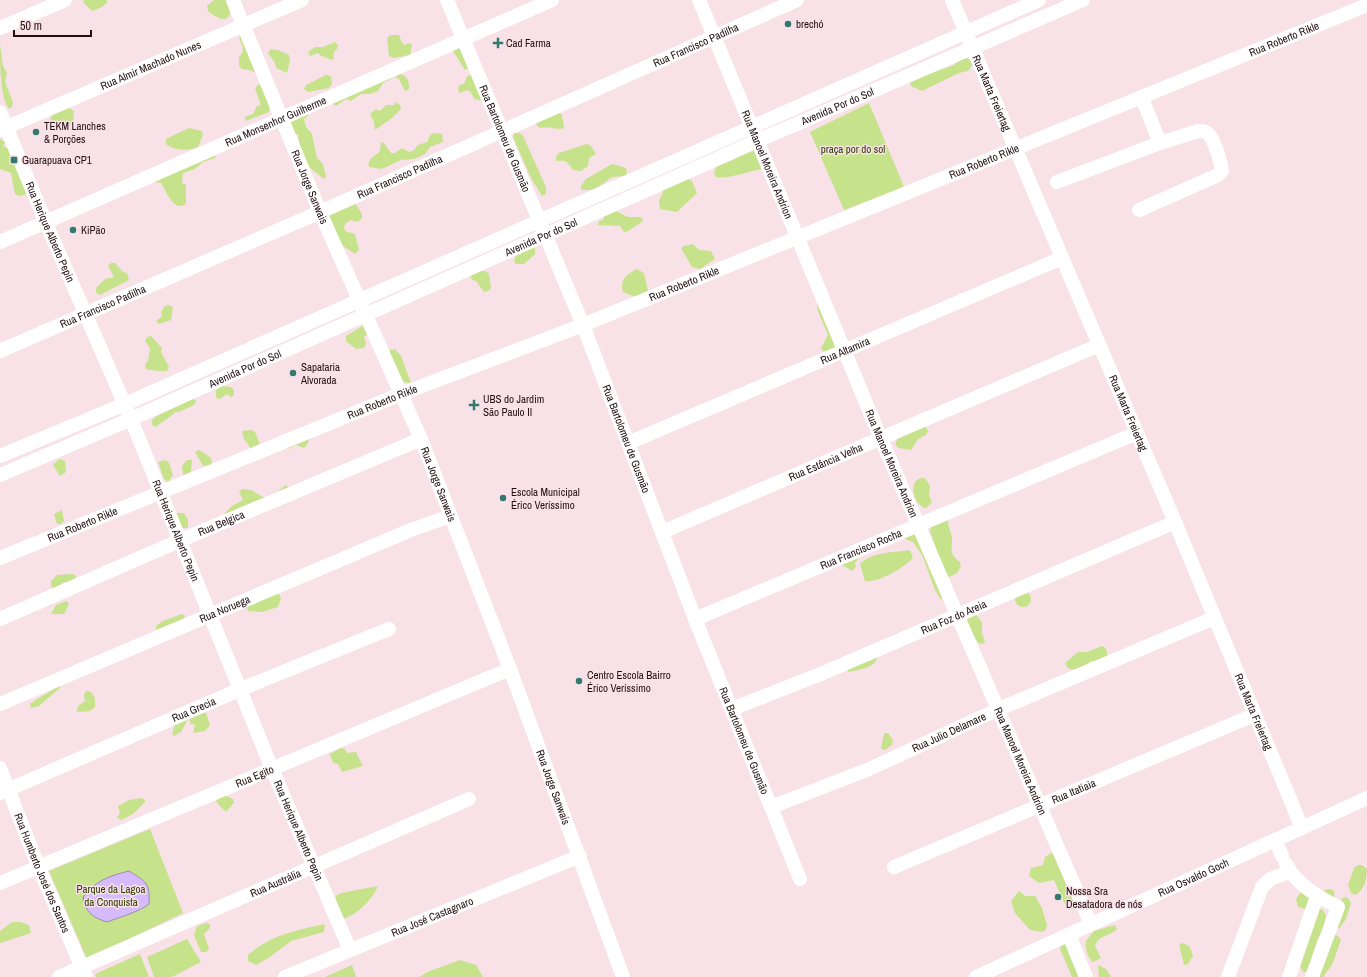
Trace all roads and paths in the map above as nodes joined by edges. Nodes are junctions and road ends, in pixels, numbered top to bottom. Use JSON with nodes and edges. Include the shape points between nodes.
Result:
{"nodes":[{"id":1,"x":65,"y":0,"type":"edge"},
{"id":2,"x":233,"y":0,"type":"edge"},
{"id":3,"x":302,"y":0,"type":"edge"},
{"id":4,"x":447,"y":0,"type":"edge"},
{"id":5,"x":552,"y":0,"type":"edge"},
{"id":6,"x":699,"y":0,"type":"edge"},
{"id":7,"x":797,"y":0,"type":"edge"},
{"id":8,"x":952,"y":0,"type":"edge"},
{"id":9,"x":1039,"y":0,"type":"edge"},
{"id":10,"x":1083,"y":0,"type":"edge"},
{"id":11,"x":1367,"y":5,"type":"edge"},
{"id":12,"x":244,"y":26,"type":"junction"},
{"id":13,"x":0,"y":28,"type":"edge"},
{"id":14,"x":966,"y":32,"type":"junction"},
{"id":15,"x":714,"y":36,"type":"junction"},
{"id":16,"x":463,"y":38,"type":"junction"},
{"id":17,"x":972,"y":47,"type":"junction"},
{"id":18,"x":1142,"y":98,"type":"junction"},
{"id":19,"x":0,"y":112,"type":"edge"},
{"id":20,"x":282,"y":119,"type":"junction"},
{"id":21,"x":752,"y":127,"type":"junction"},
{"id":22,"x":3,"y":129,"type":"edge"},
{"id":23,"x":501,"y":130,"type":"junction"},
{"id":24,"x":757,"y":141,"type":"junction"},
{"id":25,"x":1160,"y":144,"type":"junction"},
{"id":26,"x":1014,"y":149,"type":"junction"},
{"id":27,"x":1057,"y":182,"type":"dead end"},
{"id":28,"x":1139,"y":210,"type":"dead end"},
{"id":29,"x":320,"y":212,"type":"junction"},
{"id":30,"x":539,"y":220,"type":"junction"},
{"id":31,"x":46,"y":223,"type":"junction"},
{"id":32,"x":545,"y":234,"type":"junction"},
{"id":33,"x":798,"y":236,"type":"junction"},
{"id":34,"x":0,"y":242,"type":"edge"},
{"id":35,"x":1062,"y":258,"type":"junction"},
{"id":36,"x":359,"y":301,"type":"junction"},
{"id":37,"x":86,"y":314,"type":"junction"},
{"id":38,"x":365,"y":315,"type":"junction"},
{"id":39,"x":583,"y":325,"type":"junction"},
{"id":40,"x":1099,"y":345,"type":"junction"},
{"id":41,"x":0,"y":351,"type":"edge"},
{"id":42,"x":845,"y":352,"type":"junction"},
{"id":43,"x":400,"y":394,"type":"junction"},
{"id":44,"x":125,"y":404,"type":"junction"},
{"id":45,"x":131,"y":419,"type":"junction"},
{"id":46,"x":1137,"y":433,"type":"junction"},
{"id":47,"x":881,"y":439,"type":"junction"},
{"id":48,"x":421,"y":440,"type":"junction"},
{"id":49,"x":628,"y":442,"type":"junction"},
{"id":50,"x":0,"y":456,"type":"edge"},
{"id":51,"x":0,"y":475,"type":"edge"},
{"id":52,"x":161,"y":491,"type":"junction"},
{"id":53,"x":450,"y":516,"type":"junction"},
{"id":54,"x":1175,"y":522,"type":"junction"},
{"id":55,"x":918,"y":526,"type":"junction"},
{"id":56,"x":662,"y":532,"type":"junction"},
{"id":57,"x":181,"y":540,"type":"junction"},
{"id":58,"x":0,"y":558,"type":"edge"},
{"id":59,"x":211,"y":614,"type":"junction"},
{"id":60,"x":957,"y":615,"type":"junction"},
{"id":61,"x":1214,"y":618,"type":"junction"},
{"id":62,"x":695,"y":619,"type":"junction"},
{"id":63,"x":0,"y":620,"type":"edge"},
{"id":64,"x":389,"y":629,"type":"dead end"},
{"id":65,"x":510,"y":670,"type":"junction"},
{"id":66,"x":241,"y":689,"type":"junction"},
{"id":67,"x":0,"y":704,"type":"edge"},
{"id":68,"x":732,"y":709,"type":"junction"},
{"id":69,"x":999,"y":709,"type":"junction"},
{"id":70,"x":1254,"y":715,"type":"junction"},
{"id":71,"x":0,"y":768,"type":"edge"},
{"id":72,"x":272,"y":768,"type":"junction"},
{"id":73,"x":4,"y":792,"type":"edge"},
{"id":74,"x":1367,"y":798,"type":"edge"},
{"id":75,"x":469,"y":799,"type":"dead end"},
{"id":76,"x":1040,"y":806,"type":"junction"},
{"id":77,"x":771,"y":807,"type":"junction"},
{"id":78,"x":1302,"y":828,"type":"junction"},
{"id":79,"x":1275,"y":840,"type":"junction"},
{"id":80,"x":580,"y":856,"type":"junction"},
{"id":81,"x":1286,"y":864,"type":"junction"},
{"id":82,"x":315,"y":867,"type":"junction"},
{"id":83,"x":894,"y":867,"type":"dead end"},
{"id":84,"x":39,"y":868,"type":"junction"},
{"id":85,"x":800,"y":879,"type":"dead end"},
{"id":86,"x":0,"y":883,"type":"edge"},
{"id":87,"x":1317,"y":896,"type":"junction"},
{"id":88,"x":1091,"y":924,"type":"junction"},
{"id":89,"x":1069,"y":935,"type":"junction"},
{"id":90,"x":350,"y":950,"type":"junction"},
{"id":91,"x":84,"y":972,"type":"edge"},
{"id":92,"x":58,"y":977,"type":"edge"},
{"id":93,"x":285,"y":977,"type":"edge"},
{"id":94,"x":623,"y":977,"type":"edge"},
{"id":95,"x":976,"y":977,"type":"edge"},
{"id":96,"x":1086,"y":977,"type":"edge"},
{"id":97,"x":1228,"y":977,"type":"edge"},
{"id":98,"x":1289,"y":977,"type":"edge"},
{"id":99,"x":1312,"y":977,"type":"edge"}],
"edges":[{"from":1,"to":13,"type":"street"},
{"from":2,"to":12,"type":"street","name":"Rua Jorge Sanwais"},
{"from":3,"to":12,"type":"street","name":"Rua Almir Machado Nunes"},
{"from":4,"to":16,"type":"street","name":"Rua Bartolomeu de Gusmão"},
{"from":5,"to":16,"type":"street","name":"Rua Monsenhor Guilherme"},
{"from":6,"to":15,"type":"street","name":"Rua Manoel Moreira Andrion"},
{"from":7,"to":15,"type":"street","name":"Rua Francisco Padilha"},
{"from":8,"to":14,"type":"street","name":"Rua Marta Freiertag"},
{"from":9,"to":14,"type":"street","name":"Avenida Por do Sol"},
{"from":10,"to":17,"type":"street","name":"Avenida Por do Sol"},
{"from":11,"to":18,"type":"street","name":"Rua Roberto Rikle"},
{"from":12,"to":20,"type":"street","name":"Rua Jorge Sanwais"},
{"from":12,"to":22,"type":"street","name":"Rua Almir Machado Nunes"},
{"from":14,"to":17,"type":"street","name":"Rua Marta Freiertag"},
{"from":14,"to":21,"type":"street","name":"Avenida Por do Sol"},
{"from":15,"to":21,"type":"street","name":"Rua Manoel Moreira Andrion"},
{"from":15,"to":23,"type":"street","name":"Rua Francisco Padilha"},
{"from":16,"to":20,"type":"street","name":"Rua Monsenhor Guilherme"},
{"from":16,"to":23,"type":"street","name":"Rua Bartolomeu de Gusmão"},
{"from":17,"to":24,"type":"street","name":"Avenida Por do Sol"},
{"from":17,"to":26,"type":"street","name":"Rua Marta Freiertag"},
{"from":18,"to":25,"type":"street"},
{"from":18,"to":26,"type":"street","name":"Rua Roberto Rikle"},
{"from":19,"to":22,"type":"street","name":"Rua Herique Alberto Pepin"},
{"from":20,"to":29,"type":"street","name":"Rua Jorge Sanwais"},
{"from":20,"to":31,"type":"street","name":"Rua Monsenhor Guilherme"},
{"from":21,"to":24,"type":"street","name":"Rua Manoel Moreira Andrion"},
{"from":21,"to":30,"type":"street","name":"Avenida Por do Sol"},
{"from":22,"to":31,"type":"street","name":"Rua Herique Alberto Pepin"},
{"from":23,"to":29,"type":"street","name":"Rua Francisco Padilha"},
{"from":23,"to":30,"type":"street","name":"Rua Bartolomeu de Gusmão"},
{"from":24,"to":32,"type":"street","name":"Avenida Por do Sol"},
{"from":24,"to":33,"type":"street","name":"Rua Manoel Moreira Andrion"},
{"from":25,"to":27,"type":"street"},
{"from":25,"to":28,"type":"street","via":[[1204,131],[1210,136],[1222,171]]},
{"from":26,"to":33,"type":"street","name":"Rua Roberto Rikle"},
{"from":26,"to":35,"type":"street","name":"Rua Marta Freiertag"},
{"from":29,"to":36,"type":"street","name":"Rua Jorge Sanwais"},
{"from":29,"to":37,"type":"street","name":"Rua Francisco Padilha"},
{"from":30,"to":32,"type":"street","name":"Rua Bartolomeu de Gusmão"},
{"from":30,"to":36,"type":"street","name":"Avenida Por do Sol"},
{"from":31,"to":34,"type":"street","name":"Rua Monsenhor Guilherme"},
{"from":31,"to":37,"type":"street","name":"Rua Herique Alberto Pepin"},
{"from":32,"to":38,"type":"street","name":"Avenida Por do Sol"},
{"from":32,"to":39,"type":"street","name":"Rua Bartolomeu de Gusmão"},
{"from":33,"to":39,"type":"street","name":"Rua Roberto Rikle"},
{"from":33,"to":42,"type":"street","name":"Rua Manoel Moreira Andrion"},
{"from":35,"to":40,"type":"street","name":"Rua Marta Freiertag"},
{"from":35,"to":42,"type":"street","name":"Rua Altamira"},
{"from":36,"to":38,"type":"street","name":"Rua Jorge Sanwais"},
{"from":36,"to":44,"type":"street","name":"Avenida Por do Sol"},
{"from":37,"to":41,"type":"street","name":"Rua Francisco Padilha"},
{"from":37,"to":44,"type":"street","name":"Rua Herique Alberto Pepin"},
{"from":38,"to":43,"type":"street","name":"Rua Jorge Sanwais"},
{"from":38,"to":45,"type":"street","name":"Avenida Por do Sol"},
{"from":39,"to":43,"type":"street","name":"Rua Roberto Rikle"},
{"from":39,"to":49,"type":"street","name":"Rua Bartolomeu de Gusmão"},
{"from":40,"to":46,"type":"street","name":"Rua Marta Freiertag"},
{"from":40,"to":47,"type":"street","name":"Rua Estância Velha"},
{"from":42,"to":47,"type":"street","name":"Rua Manoel Moreira Andrion"},
{"from":42,"to":49,"type":"street","name":"Rua Altamira"},
{"from":43,"to":48,"type":"street","name":"Rua Jorge Sanwais"},
{"from":43,"to":52,"type":"street","name":"Rua Roberto Rikle"},
{"from":44,"to":45,"type":"street","name":"Rua Herique Alberto Pepin"},
{"from":44,"to":50,"type":"street","name":"Avenida Por do Sol"},
{"from":45,"to":51,"type":"street","name":"Avenida Por do Sol"},
{"from":45,"to":52,"type":"street","name":"Rua Herique Alberto Pepin"},
{"from":46,"to":54,"type":"street","name":"Rua Marta Freiertag"},
{"from":46,"to":55,"type":"street","name":"Rua Francisco Rocha"},
{"from":47,"to":55,"type":"street","name":"Rua Manoel Moreira Andrion"},
{"from":47,"to":56,"type":"street","name":"Rua Estância Velha"},
{"from":48,"to":53,"type":"street","name":"Rua Jorge Sanwais"},
{"from":48,"to":57,"type":"street","name":"Rua Belgica"},
{"from":49,"to":56,"type":"street","name":"Rua Bartolomeu de Gusmão"},
{"from":52,"to":57,"type":"street","name":"Rua Herique Alberto Pepin"},
{"from":52,"to":58,"type":"street","name":"Rua Roberto Rikle"},
{"from":53,"to":59,"type":"street","name":"Rua Noruega"},
{"from":53,"to":65,"type":"street","name":"Rua Jorge Sanwais"},
{"from":54,"to":60,"type":"street","name":"Rua Foz do Areia"},
{"from":54,"to":61,"type":"street","name":"Rua Marta Freiertag"},
{"from":55,"to":60,"type":"street","name":"Rua Manoel Moreira Andrion"},
{"from":55,"to":62,"type":"street","name":"Rua Francisco Rocha"},
{"from":56,"to":62,"type":"street","name":"Rua Bartolomeu de Gusmão"},
{"from":57,"to":59,"type":"street","name":"Rua Herique Alberto Pepin"},
{"from":57,"to":63,"type":"street","name":"Rua Belgica"},
{"from":59,"to":66,"type":"street","name":"Rua Herique Alberto Pepin"},
{"from":59,"to":67,"type":"street","name":"Rua Noruega"},
{"from":60,"to":68,"type":"street","name":"Rua Foz do Areia"},
{"from":60,"to":69,"type":"street","name":"Rua Manoel Moreira Andrion"},
{"from":61,"to":69,"type":"street","name":"Rua Julio Delamare"},
{"from":61,"to":70,"type":"street","name":"Rua Marta Freiertag"},
{"from":62,"to":68,"type":"street","name":"Rua Bartolomeu de Gusmão"},
{"from":64,"to":66,"type":"street","name":"Rua Grecia"},
{"from":65,"to":72,"type":"street","name":"Rua Egito"},
{"from":65,"to":80,"type":"street","name":"Rua Jorge Sanwais"},
{"from":66,"to":72,"type":"street","name":"Rua Herique Alberto Pepin"},
{"from":66,"to":73,"type":"street","name":"Rua Grecia"},
{"from":68,"to":77,"type":"street","name":"Rua Bartolomeu de Gusmão"},
{"from":69,"to":76,"type":"street","name":"Rua Manoel Moreira Andrion"},
{"from":69,"to":77,"type":"street","name":"Rua Julio Delamare","via":[[867,770]]},
{"from":70,"to":76,"type":"street","name":"Rua Itatiaia"},
{"from":70,"to":78,"type":"street","name":"Rua Marta Freiertag"},
{"from":71,"to":73,"type":"street","name":"Rua Humberto José dos Santos"},
{"from":72,"to":82,"type":"street","name":"Rua Herique Alberto Pepin"},
{"from":72,"to":84,"type":"street","name":"Rua Egito"},
{"from":73,"to":84,"type":"street","name":"Rua Humberto José dos Santos"},
{"from":74,"to":78,"type":"street","name":"Rua Osvaldo Goch"},
{"from":75,"to":82,"type":"street","name":"Rua Austrália"},
{"from":76,"to":83,"type":"street","name":"Rua Itatiaia"},
{"from":76,"to":88,"type":"street","name":"Rua Manoel Moreira Andrion"},
{"from":77,"to":85,"type":"street","name":"Rua Bartolomeu de Gusmão"},
{"from":78,"to":79,"type":"street","name":"Rua Osvaldo Goch"},
{"from":79,"to":81,"type":"street"},
{"from":79,"to":88,"type":"street","name":"Rua Osvaldo Goch"},
{"from":80,"to":90,"type":"street","name":"Rua José Castagnaro"},
{"from":80,"to":94,"type":"street","name":"Rua Jorge Sanwais"},
{"from":81,"to":87,"type":"street","via":[[1303,886]]},
{"from":81,"to":97,"type":"street","via":[[1262,887]]},
{"from":82,"to":90,"type":"street","name":"Rua Herique Alberto Pepin"},
{"from":82,"to":91,"type":"street","name":"Rua Austrália"},
{"from":84,"to":86,"type":"street","name":"Rua Egito"},
{"from":84,"to":91,"type":"street","name":"Rua Humberto José dos Santos"},
{"from":87,"to":98,"type":"street"},
{"from":87,"to":99,"type":"street","via":[[1338,907]]},
{"from":88,"to":89,"type":"street","name":"Rua Osvaldo Goch"},
{"from":89,"to":95,"type":"street","name":"Rua Osvaldo Goch"},
{"from":89,"to":96,"type":"street"},
{"from":90,"to":93,"type":"street","name":"Rua José Castagnaro"},
{"from":91,"to":92,"type":"street","name":"Rua Austrália"}]}
